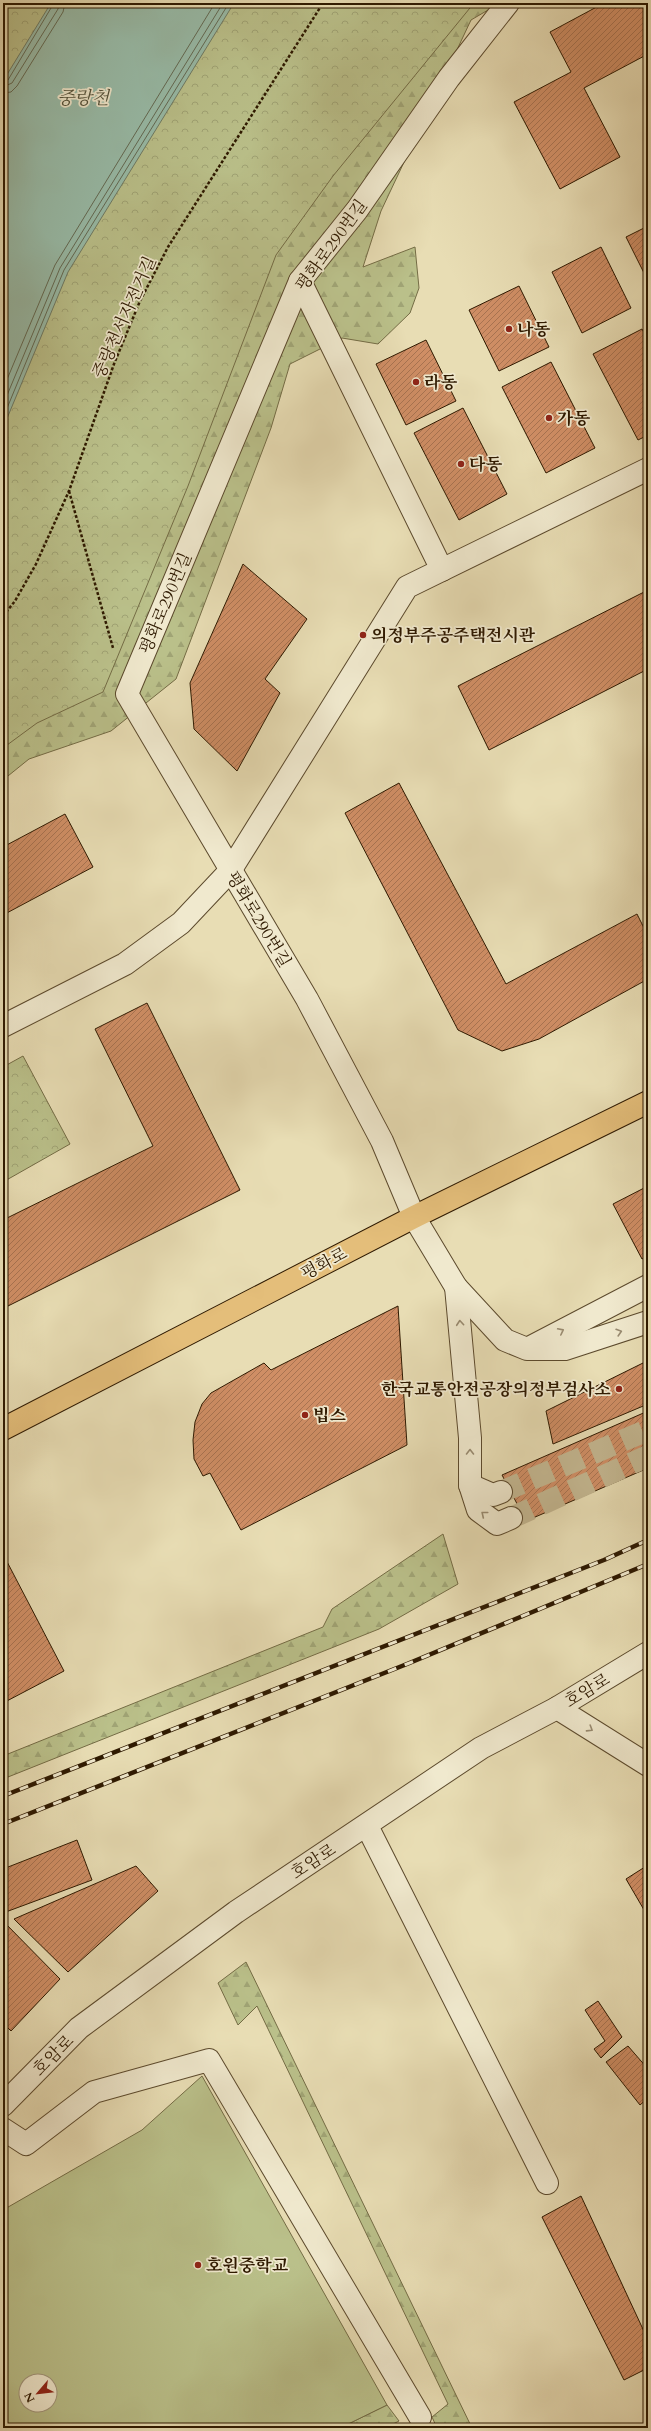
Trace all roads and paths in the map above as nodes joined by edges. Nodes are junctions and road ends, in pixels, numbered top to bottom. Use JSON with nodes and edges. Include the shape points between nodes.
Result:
{"nodes":[{"id":1,"x":323,"y":3,"type":"edge"},
{"id":2,"x":508,"y":3,"type":"edge"},
{"id":3,"x":300,"y":281,"type":"junction"},
{"id":4,"x":648,"y":469,"type":"edge"},
{"id":5,"x":69,"y":491,"type":"junction"},
{"id":6,"x":442,"y":570,"type":"junction"},
{"id":7,"x":3,"y":616,"type":"edge"},
{"id":8,"x":114,"y":649,"type":"dead end"},
{"id":9,"x":230,"y":871,"type":"junction"},
{"id":10,"x":3,"y":1026,"type":"edge"},
{"id":11,"x":648,"y":1102,"type":"edge"},
{"id":12,"x":414,"y":1217,"type":"junction"},
{"id":13,"x":648,"y":1286,"type":"edge"},
{"id":14,"x":456,"y":1287,"type":"junction"},
{"id":15,"x":648,"y":1322,"type":"edge"},
{"id":16,"x":527,"y":1349,"type":"junction"},
{"id":17,"x":3,"y":1429,"type":"edge"},
{"id":18,"x":470,"y":1485,"type":"junction"},
{"id":19,"x":501,"y":1492,"type":"tunnel mouth"},
{"id":20,"x":511,"y":1518,"type":"tunnel mouth"},
{"id":21,"x":648,"y":1653,"type":"edge"},
{"id":22,"x":557,"y":1708,"type":"junction"},
{"id":23,"x":648,"y":1765,"type":"edge"},
{"id":24,"x":367,"y":1826,"type":"junction"},
{"id":25,"x":3,"y":2105,"type":"edge"},
{"id":26,"x":3,"y":2129,"type":"edge"},
{"id":27,"x":547,"y":2183,"type":"dead end"},
{"id":28,"x":420,"y":2417,"type":"dead end"}],
"edges":[{"from":1,"to":5,"type":"path","name":"중랑천서자전거길","via":[[168,247],[140,301],[114,364]]},
{"from":2,"to":3,"type":"street","name":"평화로290번길","via":[[449,78],[357,210]]},
{"from":3,"to":6,"type":"street"},
{"from":3,"to":9,"type":"street","name":"평화로290번길","via":[[126,694]]},
{"from":4,"to":6,"type":"street"},
{"from":5,"to":7,"type":"path","name":"중랑천서자전거길","via":[[36,564],[15,602]]},
{"from":5,"to":8,"type":"path"},
{"from":6,"to":9,"type":"street","via":[[407,587]]},
{"from":9,"to":10,"type":"street","via":[[181,923],[125,964]]},
{"from":9,"to":12,"type":"street","name":"평화로290번길","via":[[307,1000],[382,1142]]},
{"from":11,"to":12,"type":"main road","name":"평화로"},
{"from":12,"to":14,"type":"street","name":"평화로290번길"},
{"from":12,"to":17,"type":"main road","name":"평화로"},
{"from":16,"to":13,"type":"street","one_way":true},
{"from":14,"to":16,"type":"street","via":[[505,1340]]},
{"from":18,"to":14,"type":"street","one_way":true,"via":[[470,1438]]},
{"from":16,"to":15,"type":"street","one_way":true,"via":[[565,1349]]},
{"from":18,"to":19,"type":"street","via":[[492,1495]]},
{"from":20,"to":18,"type":"street","one_way":true,"via":[[497,1524],[478,1510]]},
{"from":21,"to":22,"type":"street","name":"호암로"},
{"from":22,"to":23,"type":"street","one_way":true},
{"from":22,"to":24,"type":"street","name":"호암로","via":[[481,1748]]},
{"from":24,"to":25,"type":"street","name":"호암로","via":[[236,1912],[79,2028]]},
{"from":24,"to":27,"type":"street"},
{"from":26,"to":28,"type":"street","via":[[26,2144],[94,2092],[209,2060]]}]}
